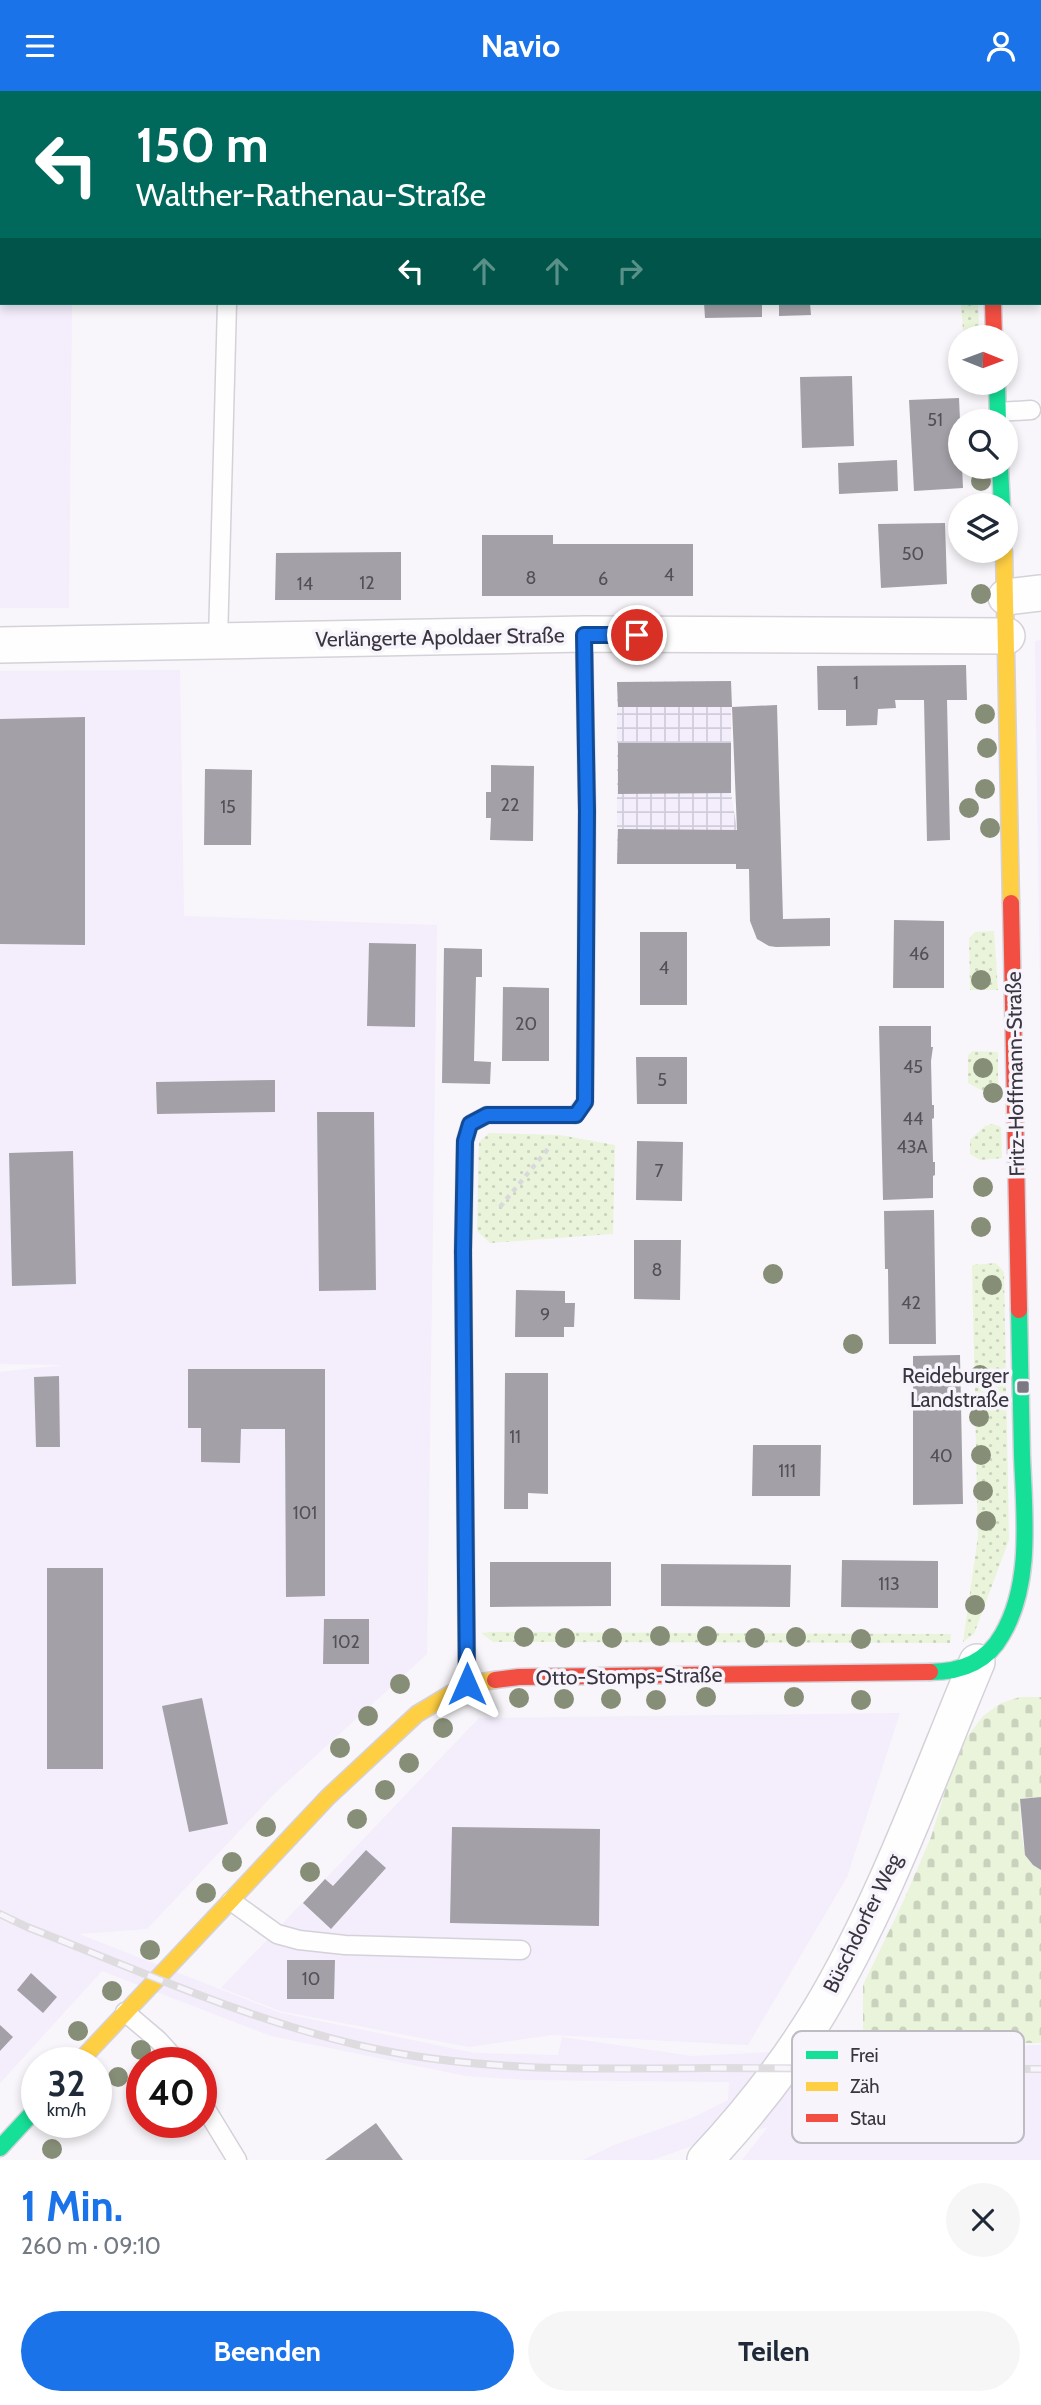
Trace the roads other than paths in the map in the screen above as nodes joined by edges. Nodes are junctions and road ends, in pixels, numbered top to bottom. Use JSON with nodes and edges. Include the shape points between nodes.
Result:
{"nodes":[{"id":1,"x":226,"y":305,"type":"edge"},
{"id":2,"x":993,"y":305,"type":"edge"},
{"id":3,"x":994,"y":325,"type":"edge"},
{"id":4,"x":1031,"y":410,"type":"dead end"},
{"id":5,"x":1018,"y":413,"type":"edge"},
{"id":6,"x":1005,"y":563,"type":"edge"},
{"id":7,"x":1041,"y":593,"type":"edge"},
{"id":8,"x":1006,"y":597,"type":"junction"},
{"id":9,"x":584,"y":635,"type":"junction"},
{"id":10,"x":1007,"y":636,"type":"junction"},
{"id":11,"x":218,"y":641,"type":"junction"},
{"id":12,"x":0,"y":645,"type":"edge"},
{"id":13,"x":1017,"y":1596,"type":"junction"},
{"id":14,"x":1033,"y":1608,"type":"dead end"},
{"id":15,"x":977,"y":1662,"type":"junction"},
{"id":16,"x":467,"y":1684,"type":"junction"},
{"id":17,"x":232,"y":1901,"type":"junction"},
{"id":18,"x":522,"y":1950,"type":"dead end"},
{"id":19,"x":125,"y":2012,"type":"junction"},
{"id":20,"x":806,"y":2031,"type":"edge"},
{"id":21,"x":93,"y":2047,"type":"edge"},
{"id":22,"x":164,"y":2047,"type":"edge"},
{"id":23,"x":792,"y":2052,"type":"edge"},
{"id":24,"x":21,"y":2125,"type":"edge"},
{"id":25,"x":217,"y":2127,"type":"edge"},
{"id":26,"x":0,"y":2148,"type":"edge"},
{"id":27,"x":237,"y":2160,"type":"edge"},
{"id":28,"x":705,"y":2160,"type":"edge"}],
"edges":[{"from":1,"to":11,"type":"lane"},
{"from":2,"to":3,"type":"street"},
{"from":4,"to":5,"type":"lane"},
{"from":6,"to":8,"type":"street","name":"Fritz-Hoffmann-Straße"},
{"from":7,"to":8,"type":"street"},
{"from":8,"to":10,"type":"street","name":"Fritz-Hoffmann-Straße"},
{"from":9,"to":10,"type":"street","name":"Verlängerte Apoldaer Straße"},
{"from":9,"to":11,"type":"street","name":"Verlängerte Apoldaer Straße"},
{"from":9,"to":16,"type":"street","via":[[585,1102],[576,1115],[487,1115],[470,1124],[465,1141]]},
{"from":10,"to":13,"type":"street","name":"Fritz-Hoffmann-Straße","via":[[1023,1414],[1024,1535]]},
{"from":11,"to":12,"type":"street","name":"Verlängerte Apoldaer Straße"},
{"from":13,"to":14,"type":"street"},
{"from":13,"to":15,"type":"street","via":[[995,1646]]},
{"from":15,"to":16,"type":"street","name":"Otto-Stomps-Straße","via":[[936,1672],[519,1677]]},
{"from":15,"to":20,"type":"street","name":"Büschdorfer Weg","via":[[868,1921]]},
{"from":16,"to":17,"type":"street","name":"Otto-Stomps-Straße","via":[[417,1714],[328,1797]]},
{"from":17,"to":18,"type":"lane","via":[[277,1934],[299,1940]]},
{"from":17,"to":19,"type":"street","name":"Otto-Stomps-Straße"},
{"from":19,"to":21,"type":"street","name":"Otto-Stomps-Straße"},
{"from":19,"to":22,"type":"lane"},
{"from":23,"to":28,"type":"street","name":"Büschdorfer Weg","via":[[743,2120]]},
{"from":24,"to":26,"type":"street"},
{"from":25,"to":27,"type":"lane"}]}
